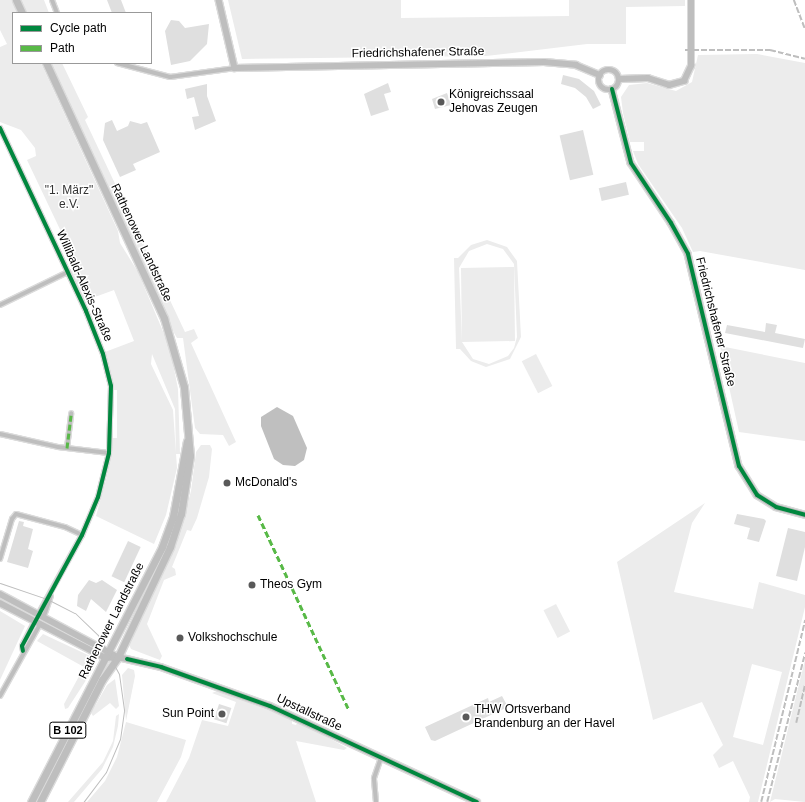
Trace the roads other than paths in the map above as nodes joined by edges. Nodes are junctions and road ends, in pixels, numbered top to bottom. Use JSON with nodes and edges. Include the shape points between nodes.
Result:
{"nodes":[{"id":1,"x":16,"y":0,"type":"edge"},
{"id":2,"x":52,"y":0,"type":"edge"},
{"id":3,"x":219,"y":0,"type":"edge"},
{"id":4,"x":691,"y":0,"type":"edge"},
{"id":5,"x":22,"y":12,"type":"edge"},
{"id":6,"x":57,"y":12,"type":"edge"},
{"id":7,"x":46,"y":64,"type":"edge"},
{"id":8,"x":121,"y":64,"type":"edge"},
{"id":9,"x":235,"y":68,"type":"junction"},
{"id":10,"x":600,"y":75,"type":"junction"},
{"id":11,"x":620,"y":79,"type":"junction"},
{"id":12,"x":612,"y":89,"type":"junction"},
{"id":13,"x":0,"y":128,"type":"edge"},
{"id":14,"x":68,"y":272,"type":"junction"},
{"id":15,"x":0,"y":305,"type":"edge"},
{"id":16,"x":71,"y":413,"type":"dead end"},
{"id":17,"x":0,"y":434,"type":"edge"},
{"id":18,"x":187,"y":441,"type":"junction"},
{"id":19,"x":67,"y":448,"type":"junction"},
{"id":20,"x":109,"y":453,"type":"junction"},
{"id":21,"x":805,"y":515,"type":"edge"},
{"id":22,"x":82,"y":535,"type":"junction"},
{"id":23,"x":0,"y":559,"type":"edge"},
{"id":24,"x":0,"y":594,"type":"edge"},
{"id":25,"x":0,"y":603,"type":"edge"},
{"id":26,"x":42,"y":614,"type":"junction"},
{"id":27,"x":38,"y":622,"type":"junction"},
{"id":28,"x":108,"y":655,"type":"junction"},
{"id":29,"x":118,"y":656,"type":"junction"},
{"id":30,"x":0,"y":696,"type":"edge"},
{"id":31,"x":381,"y":758,"type":"junction"},
{"id":32,"x":31,"y":802,"type":"edge"},
{"id":33,"x":40,"y":802,"type":"edge"},
{"id":34,"x":376,"y":802,"type":"edge"},
{"id":35,"x":477,"y":802,"type":"edge"}],
"edges":[{"from":1,"to":5,"type":"main road"},
{"from":2,"to":6,"type":"street"},
{"from":3,"to":9,"type":"street"},
{"from":4,"to":11,"type":"street","via":[[691,66],[684,81],[669,85],[648,78]]},
{"from":7,"to":18,"type":"main road","name":"Rathenower Landstraße","number":"B 102","via":[[164,318],[184,387]]},
{"from":8,"to":9,"type":"street","via":[[170,78]]},
{"from":9,"to":10,"type":"street","name":"Friedrichshafener Straße","via":[[556,62],[576,65]]},
{"from":10,"to":11,"type":"street","name":"Friedrichshafener Straße","via":[[611,70]]},
{"from":10,"to":12,"type":"street","name":"Friedrichshafener Straße","via":[[602,86]]},
{"from":11,"to":12,"type":"street","via":[[618,86]]},
{"from":12,"to":21,"type":"street","name":"Friedrichshafener Straße","via":[[631,163],[671,223],[688,254],[741,471],[752,489],[766,502]]},
{"from":13,"to":14,"type":"street","name":"Willibald-Alexis-Straße"},
{"from":14,"to":15,"type":"street"},
{"from":14,"to":20,"type":"street","name":"Willibald-Alexis-Straße","via":[[98,339],[108,369],[111,401]]},
{"from":16,"to":19,"type":"street"},
{"from":17,"to":19,"type":"street"},
{"from":18,"to":28,"type":"main road","name":"Rathenower Landstraße","number":"B 102","via":[[174,517],[154,565]]},
{"from":18,"to":29,"type":"main road","name":"Rathenower Landstraße","number":"B 102","via":[[190,458],[181,514],[170,547]]},
{"from":19,"to":20,"type":"street"},
{"from":20,"to":22,"type":"street","name":"Willibald-Alexis-Straße","via":[[98,497]]},
{"from":22,"to":23,"type":"street","via":[[16,514],[12,519]]},
{"from":22,"to":26,"type":"street","name":"Willibald-Alexis-Straße"},
{"from":24,"to":26,"type":"street"},
{"from":25,"to":27,"type":"street"},
{"from":26,"to":27,"type":"street"},
{"from":26,"to":28,"type":"street"},
{"from":27,"to":28,"type":"street"},
{"from":27,"to":30,"type":"street","via":[[28,649],[23,651]]},
{"from":28,"to":29,"type":"street","name":"Upstallstraße"},
{"from":28,"to":32,"type":"main road","name":"Rathenower Landstraße","number":"B 102"},
{"from":29,"to":31,"type":"street","name":"Upstallstraße","via":[[161,668],[270,706]]},
{"from":29,"to":33,"type":"main road","name":"Rathenower Landstraße","number":"B 102"},
{"from":31,"to":34,"type":"street","via":[[374,778]]},
{"from":31,"to":35,"type":"street","name":"Upstallstraße"}]}
